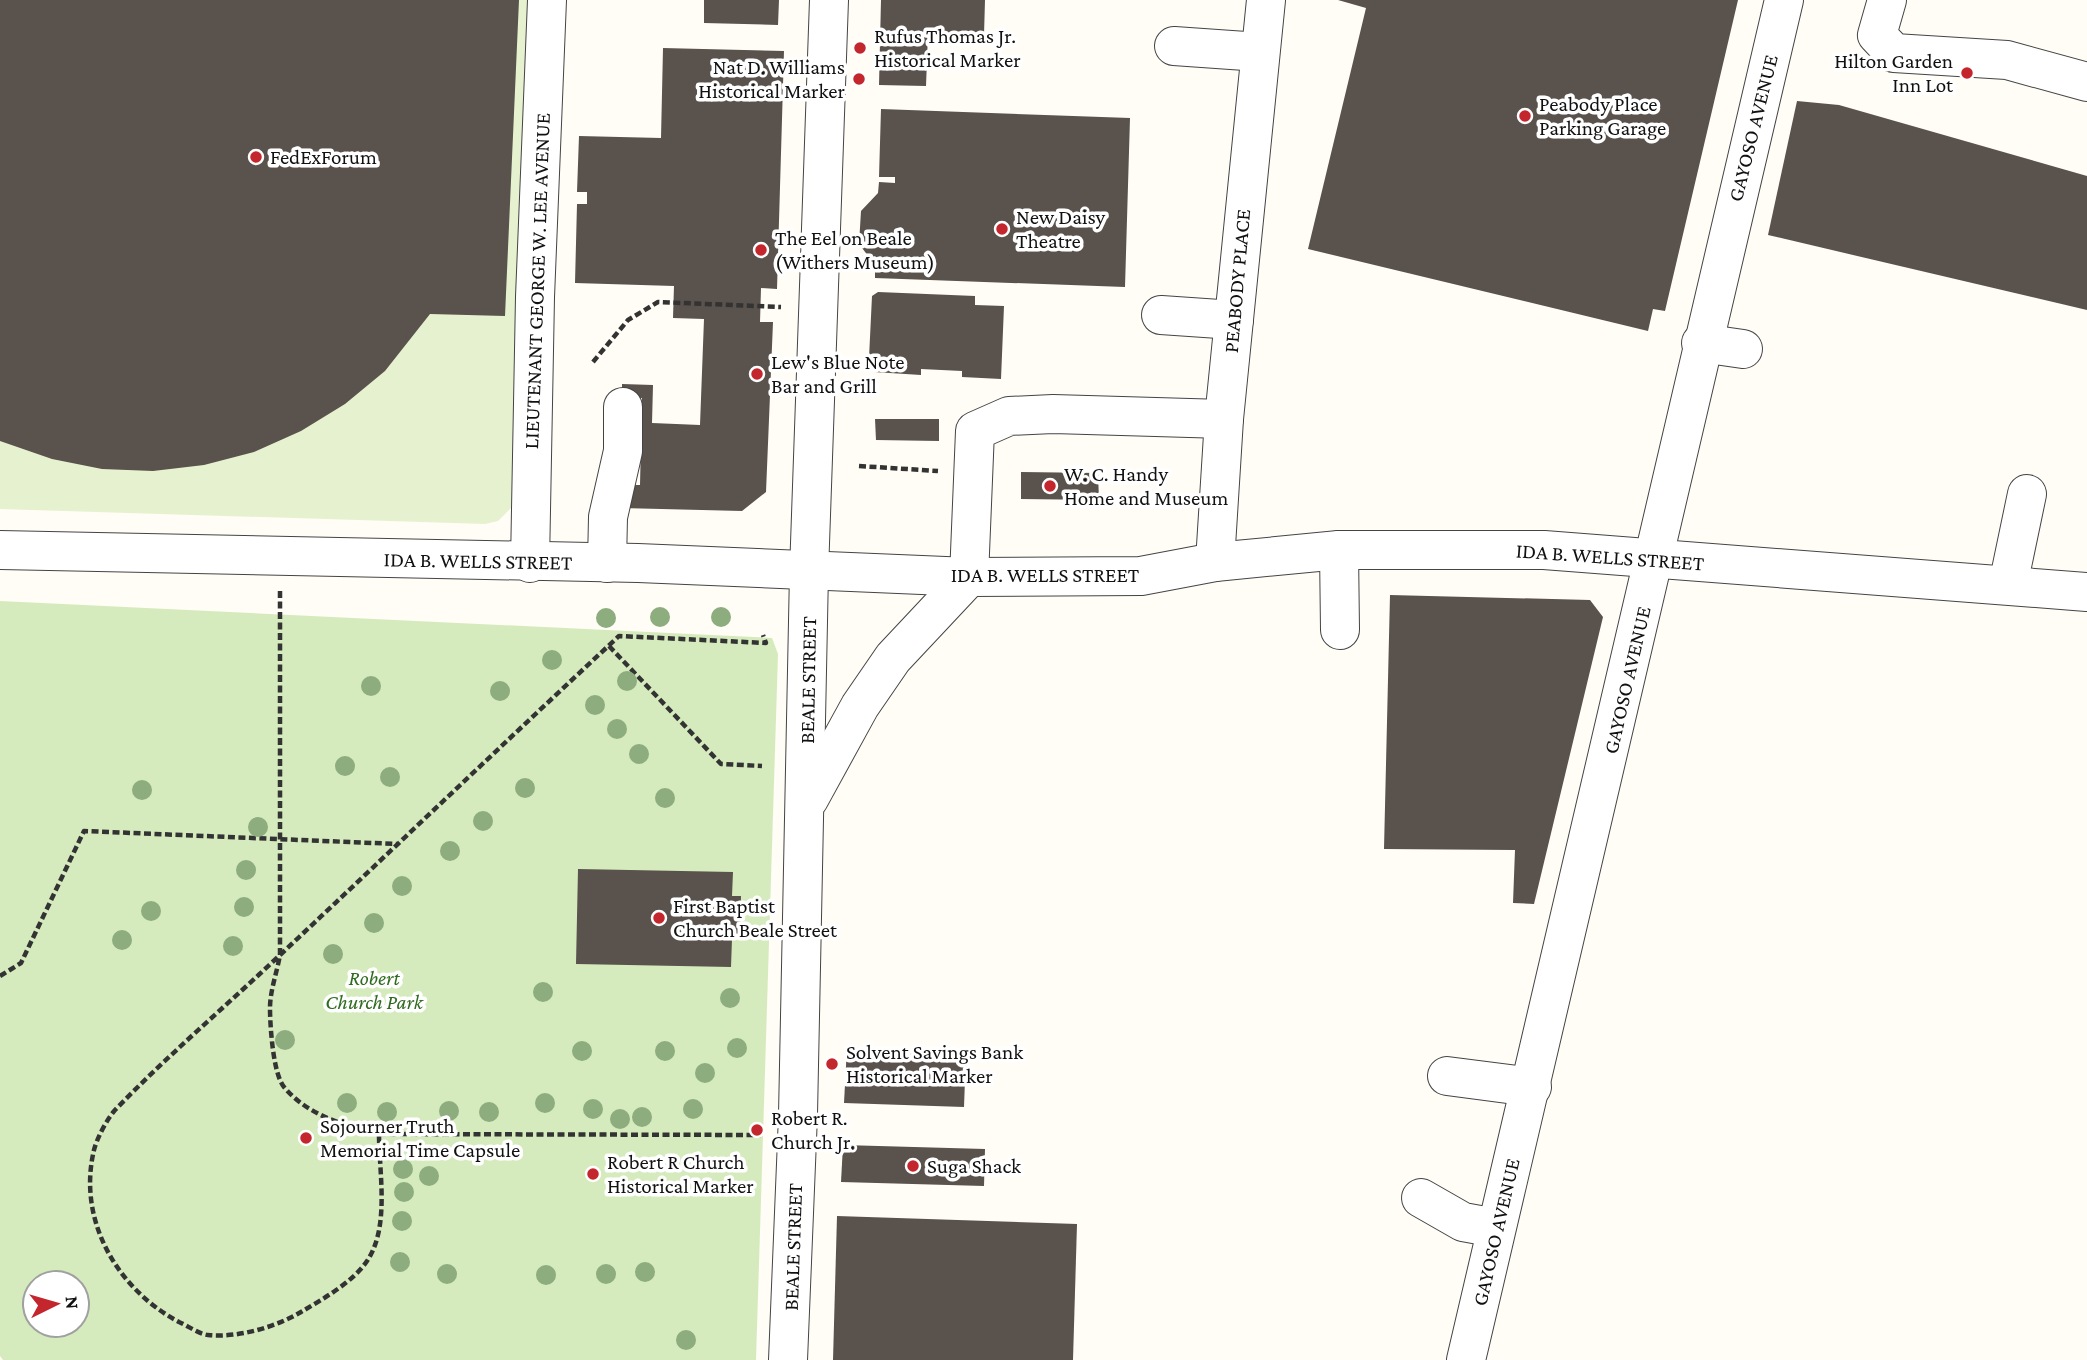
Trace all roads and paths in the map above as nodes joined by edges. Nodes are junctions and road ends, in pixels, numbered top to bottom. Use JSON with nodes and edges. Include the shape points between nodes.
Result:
{"nodes":[{"id":1,"x":547,"y":0,"type":"edge"},
{"id":2,"x":829,"y":0,"type":"edge"},
{"id":3,"x":1266,"y":0,"type":"edge"},
{"id":4,"x":1784,"y":0,"type":"edge"},
{"id":5,"x":1887,"y":0,"type":"edge"},
{"id":6,"x":1174,"y":46,"type":"dead end"},
{"id":7,"x":1260,"y":52,"type":"junction"},
{"id":8,"x":2087,"y":82,"type":"edge"},
{"id":9,"x":818,"y":309,"type":"junction"},
{"id":10,"x":1161,"y":315,"type":"dead end"},
{"id":11,"x":1234,"y":320,"type":"junction"},
{"id":12,"x":1702,"y":343,"type":"junction"},
{"id":13,"x":1743,"y":349,"type":"dead end"},
{"id":14,"x":593,"y":362,"type":"dead end"},
{"id":15,"x":623,"y":407,"type":"dead end"},
{"id":16,"x":1224,"y":419,"type":"junction"},
{"id":17,"x":859,"y":466,"type":"dead end"},
{"id":18,"x":943,"y":471,"type":"dead end"},
{"id":19,"x":2027,"y":494,"type":"dead end"},
{"id":20,"x":0,"y":550,"type":"edge"},
{"id":21,"x":1339,"y":550,"type":"junction"},
{"id":22,"x":279,"y":558,"type":"junction"},
{"id":23,"x":1656,"y":559,"type":"junction"},
{"id":24,"x":1215,"y":562,"type":"junction"},
{"id":25,"x":530,"y":563,"type":"junction"},
{"id":26,"x":607,"y":563,"type":"junction"},
{"id":27,"x":809,"y":572,"type":"junction"},
{"id":28,"x":970,"y":577,"type":"junction"},
{"id":29,"x":2008,"y":585,"type":"junction"},
{"id":30,"x":2087,"y":592,"type":"edge"},
{"id":31,"x":1340,"y":630,"type":"dead end"},
{"id":32,"x":764,"y":635,"type":"dead end"},
{"id":33,"x":609,"y":646,"type":"junction"},
{"id":34,"x":762,"y":766,"type":"dead end"},
{"id":35,"x":806,"y":804,"type":"junction"},
{"id":36,"x":280,"y":839,"type":"junction"},
{"id":37,"x":397,"y":844,"type":"junction"},
{"id":38,"x":280,"y":955,"type":"junction"},
{"id":39,"x":0,"y":976,"type":"edge"},
{"id":40,"x":1447,"y":1076,"type":"dead end"},
{"id":41,"x":1532,"y":1087,"type":"junction"},
{"id":42,"x":379,"y":1134,"type":"junction"},
{"id":43,"x":797,"y":1135,"type":"junction"},
{"id":44,"x":1421,"y":1198,"type":"dead end"},
{"id":45,"x":1496,"y":1228,"type":"junction"},
{"id":46,"x":788,"y":1360,"type":"edge"},
{"id":47,"x":1466,"y":1360,"type":"edge"}],
"edges":[{"from":1,"to":25,"type":"street","name":"LIEUTENANT GEORGE W. LEE AVENUE"},
{"from":2,"to":9,"type":"street","name":"BEALE STREET"},
{"from":3,"to":7,"type":"street","name":"PEABODY PLACE"},
{"from":4,"to":12,"type":"street","name":"GAYOSO AVENUE"},
{"from":5,"to":8,"type":"street","via":[[1877,34],[1894,53],[2007,60]]},
{"from":6,"to":7,"type":"street"},
{"from":7,"to":11,"type":"street","name":"PEABODY PLACE"},
{"from":9,"to":14,"type":"path","via":[[658,303],[628,320]]},
{"from":9,"to":27,"type":"street","name":"BEALE STREET"},
{"from":10,"to":11,"type":"street"},
{"from":11,"to":16,"type":"street","name":"PEABODY PLACE"},
{"from":12,"to":13,"type":"street"},
{"from":12,"to":23,"type":"street","name":"GAYOSO AVENUE"},
{"from":15,"to":26,"type":"street","via":[[623,451],[608,517]]},
{"from":16,"to":24,"type":"street","name":"PEABODY PLACE"},
{"from":16,"to":28,"type":"street","via":[[1010,416],[975,431]]},
{"from":17,"to":18,"type":"path"},
{"from":19,"to":29,"type":"street"},
{"from":20,"to":22,"type":"street","name":"IDA B. WELLS STREET"},
{"from":21,"to":23,"type":"street","name":"IDA B. WELLS STREET","via":[[1544,550]]},
{"from":21,"to":24,"type":"street","name":"IDA B. WELLS STREET"},
{"from":21,"to":31,"type":"street"},
{"from":22,"to":25,"type":"street","name":"IDA B. WELLS STREET"},
{"from":22,"to":36,"type":"path"},
{"from":23,"to":29,"type":"street","name":"IDA B. WELLS STREET"},
{"from":23,"to":41,"type":"street","name":"GAYOSO AVENUE"},
{"from":24,"to":28,"type":"street","name":"IDA B. WELLS STREET","via":[[1141,576]]},
{"from":25,"to":26,"type":"street","name":"IDA B. WELLS STREET"},
{"from":26,"to":27,"type":"street","name":"IDA B. WELLS STREET"},
{"from":27,"to":28,"type":"street","name":"IDA B. WELLS STREET"},
{"from":27,"to":35,"type":"street","name":"BEALE STREET"},
{"from":28,"to":35,"type":"street","via":[[893,658],[860,706]]},
{"from":29,"to":30,"type":"street","name":"IDA B. WELLS STREET"},
{"from":32,"to":33,"type":"path","via":[[766,643],[619,636]]},
{"from":33,"to":34,"type":"path","via":[[721,764]]},
{"from":33,"to":37,"type":"path"},
{"from":35,"to":43,"type":"street","name":"BEALE STREET"},
{"from":36,"to":37,"type":"path"},
{"from":36,"to":38,"type":"path"},
{"from":36,"to":39,"type":"path","via":[[84,831],[21,963]]},
{"from":37,"to":38,"type":"path"},
{"from":38,"to":42,"type":"path","via":[[270,1006],[282,1085],[313,1111]]},
{"from":38,"to":42,"type":"path","via":[[112,1113],[94,1149],[90,1195],[96,1231],[128,1279],[168,1315],[206,1335],[252,1331],[297,1315],[367,1262],[380,1232]]},
{"from":40,"to":41,"type":"street"},
{"from":41,"to":45,"type":"street","name":"GAYOSO AVENUE"},
{"from":42,"to":43,"type":"path"},
{"from":43,"to":46,"type":"street","name":"BEALE STREET"},
{"from":44,"to":45,"type":"street","via":[[1463,1222]]},
{"from":45,"to":47,"type":"street","name":"GAYOSO AVENUE"}]}
